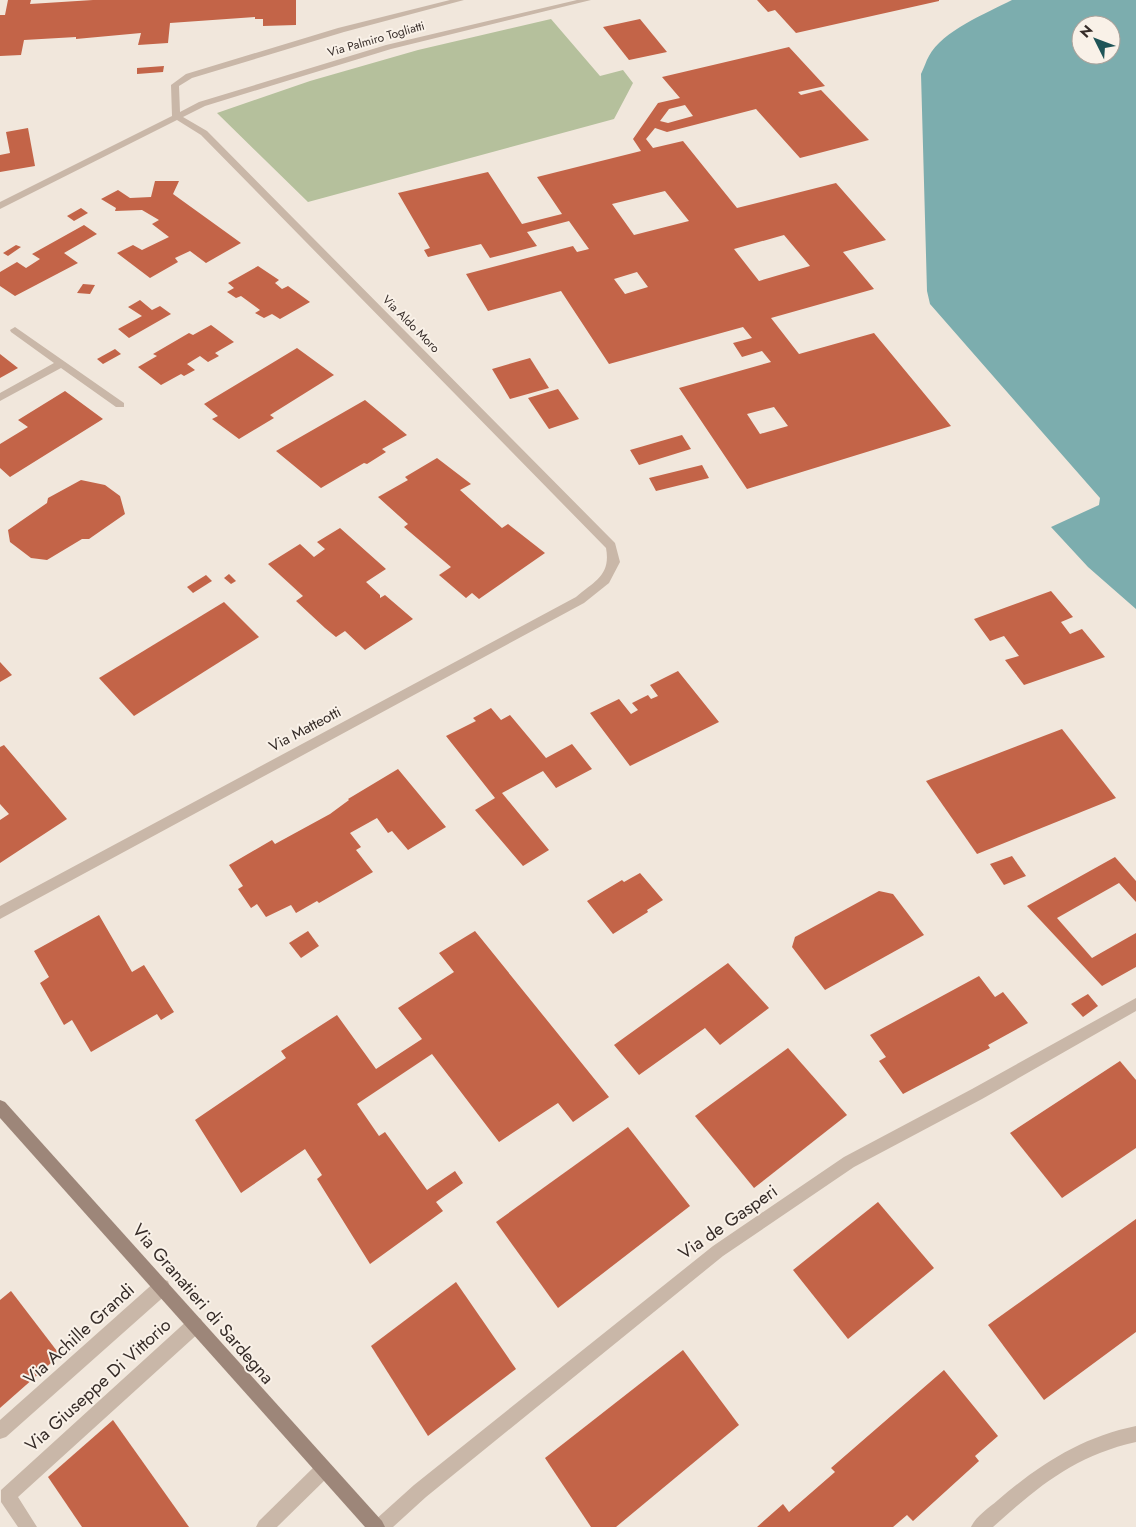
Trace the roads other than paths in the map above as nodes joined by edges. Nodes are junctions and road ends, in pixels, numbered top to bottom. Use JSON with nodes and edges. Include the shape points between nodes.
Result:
{"nodes":[{"id":1,"x":460,"y":0,"type":"edge"},
{"id":2,"x":587,"y":0,"type":"edge"},
{"id":3,"x":176,"y":116,"type":"junction"},
{"id":4,"x":0,"y":206,"type":"edge"},
{"id":5,"x":15,"y":330,"type":"dead end"},
{"id":6,"x":61,"y":363,"type":"junction"},
{"id":7,"x":0,"y":398,"type":"edge"},
{"id":8,"x":120,"y":405,"type":"dead end"},
{"id":9,"x":614,"y":562,"type":"joint"},
{"id":10,"x":0,"y":913,"type":"edge"},
{"id":11,"x":1136,"y":1004,"type":"edge"},
{"id":12,"x":0,"y":1107,"type":"edge"},
{"id":13,"x":162,"y":1287,"type":"junction"},
{"id":14,"x":195,"y":1325,"type":"junction"},
{"id":15,"x":0,"y":1431,"type":"edge"},
{"id":16,"x":1136,"y":1434,"type":"edge"},
{"id":17,"x":323,"y":1470,"type":"junction"},
{"id":18,"x":3,"y":1498,"type":"edge"},
{"id":19,"x":28,"y":1527,"type":"edge"},
{"id":20,"x":265,"y":1527,"type":"edge"},
{"id":21,"x":376,"y":1527,"type":"edge"},
{"id":22,"x":380,"y":1527,"type":"edge"},
{"id":23,"x":980,"y":1527,"type":"edge"}],
"edges":[{"from":1,"to":3,"type":"street","name":"Via Palmiro Togliatti","via":[[341,30],[189,76],[175,85]]},
{"from":2,"to":3,"type":"street","name":"Via Palmiro Togliatti","via":[[389,47],[233,94]]},
{"from":3,"to":4,"type":"street","name":"Via Palmiro Togliatti"},
{"from":3,"to":9,"type":"street","name":"Via Aldo Moro","via":[[204,133],[611,546]]},
{"from":5,"to":6,"type":"street"},
{"from":6,"to":7,"type":"street"},
{"from":6,"to":8,"type":"street"},
{"from":9,"to":10,"type":"street","name":"Via Matteotti","via":[[605,580],[580,600]]},
{"from":11,"to":22,"type":"street","name":"Via de Gasperi","via":[[849,1162],[718,1251],[420,1491]]},
{"from":12,"to":13,"type":"street","name":"Via Granatieri di Sardegna"},
{"from":13,"to":14,"type":"street","name":"Via Granatieri di Sardegna"},
{"from":13,"to":15,"type":"street","name":"Via Achille Grandi"},
{"from":14,"to":17,"type":"street","name":"Via Granatieri di Sardegna"},
{"from":14,"to":18,"type":"street","name":"Via Giuseppe Di Vittorio"},
{"from":16,"to":23,"type":"street","via":[[1090,1445],[1045,1472]]},
{"from":17,"to":20,"type":"street"},
{"from":17,"to":21,"type":"street","name":"Via Granatieri di Sardegna"},
{"from":18,"to":19,"type":"street","name":"Via Giuseppe Di Vittorio"}]}
